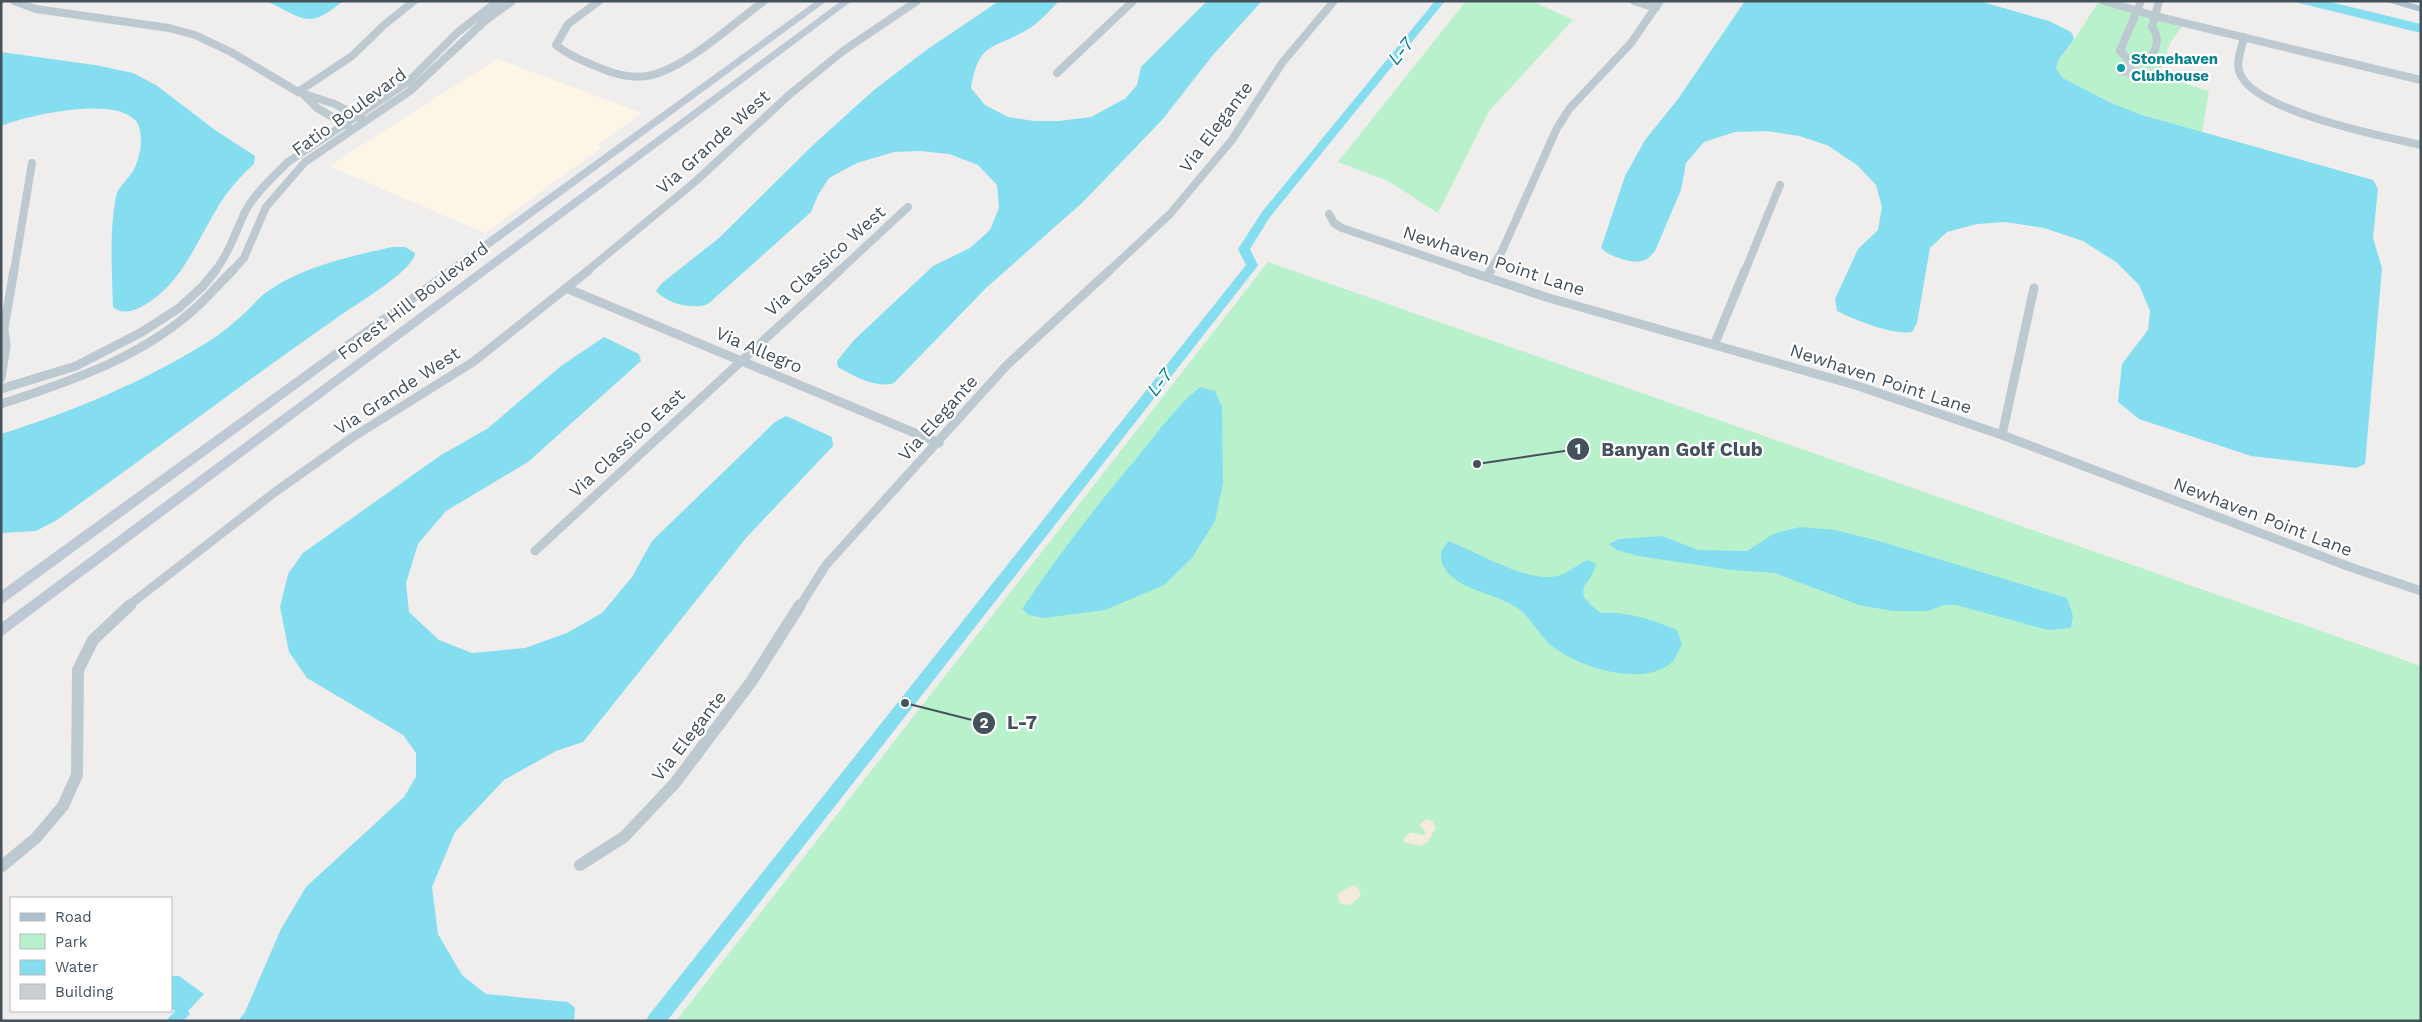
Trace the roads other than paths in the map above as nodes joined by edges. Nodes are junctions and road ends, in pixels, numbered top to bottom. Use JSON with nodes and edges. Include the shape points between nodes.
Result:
{"nodes":[{"id":1,"x":14,"y":1,"type":"edge"},
{"id":2,"x":414,"y":1,"type":"edge"},
{"id":3,"x":498,"y":1,"type":"edge"},
{"id":4,"x":512,"y":1,"type":"edge"},
{"id":5,"x":599,"y":1,"type":"edge"},
{"id":6,"x":764,"y":1,"type":"edge"},
{"id":7,"x":822,"y":1,"type":"edge"},
{"id":8,"x":848,"y":1,"type":"edge"},
{"id":9,"x":917,"y":1,"type":"edge"},
{"id":10,"x":1133,"y":1,"type":"edge"},
{"id":11,"x":1334,"y":1,"type":"edge"},
{"id":12,"x":1634,"y":1,"type":"edge"},
{"id":13,"x":2104,"y":1,"type":"edge"},
{"id":14,"x":2130,"y":1,"type":"edge"},
{"id":15,"x":2141,"y":1,"type":"edge"},
{"id":16,"x":2160,"y":1,"type":"edge"},
{"id":17,"x":2389,"y":1,"type":"edge"},
{"id":18,"x":1658,"y":4,"type":"edge"},
{"id":19,"x":2421,"y":9,"type":"edge"},
{"id":20,"x":2138,"y":11,"type":"junction"},
{"id":21,"x":2155,"y":16,"type":"junction"},
{"id":22,"x":2133,"y":22,"type":"junction"},
{"id":23,"x":2152,"y":27,"type":"junction"},
{"id":24,"x":2244,"y":37,"type":"junction"},
{"id":25,"x":2128,"y":59,"type":"dead end"},
{"id":26,"x":2138,"y":62,"type":"dead end"},
{"id":27,"x":1057,"y":73,"type":"dead end"},
{"id":28,"x":2421,"y":80,"type":"edge"},
{"id":29,"x":300,"y":93,"type":"junction"},
{"id":30,"x":357,"y":116,"type":"junction"},
{"id":31,"x":366,"y":121,"type":"junction"},
{"id":32,"x":344,"y":125,"type":"junction"},
{"id":33,"x":354,"y":129,"type":"junction"},
{"id":34,"x":2421,"y":145,"type":"edge"},
{"id":35,"x":32,"y":163,"type":"dead end"},
{"id":36,"x":1780,"y":186,"type":"dead end"},
{"id":37,"x":908,"y":207,"type":"dead end"},
{"id":38,"x":1329,"y":214,"type":"dead end"},
{"id":39,"x":1486,"y":277,"type":"junction"},
{"id":40,"x":566,"y":288,"type":"junction"},
{"id":41,"x":2034,"y":288,"type":"dead end"},
{"id":42,"x":3,"y":331,"type":"edge"},
{"id":43,"x":1715,"y":343,"type":"junction"},
{"id":44,"x":741,"y":359,"type":"junction"},
{"id":45,"x":1,"y":378,"type":"edge"},
{"id":46,"x":1,"y":389,"type":"edge"},
{"id":47,"x":1,"y":404,"type":"edge"},
{"id":48,"x":2002,"y":435,"type":"junction"},
{"id":49,"x":939,"y":443,"type":"junction"},
{"id":50,"x":535,"y":551,"type":"dead end"},
{"id":51,"x":2421,"y":591,"type":"edge"},
{"id":52,"x":1,"y":599,"type":"edge"},
{"id":53,"x":1,"y":631,"type":"edge"},
{"id":54,"x":3,"y":862,"type":"edge"},
{"id":55,"x":580,"y":864,"type":"dead end"}],
"edges":[{"from":1,"to":29,"type":"street","via":[[46,11],[169,28],[195,35],[232,52]]},
{"from":2,"to":29,"type":"street","via":[[352,56]]},
{"from":3,"to":30,"type":"street","name":"Fatio Boulevard","via":[[458,32],[408,82]]},
{"from":4,"to":31,"type":"street","name":"Fatio Boulevard","via":[[486,20],[410,91]]},
{"from":5,"to":6,"type":"street","via":[[571,19],[556,45],[566,54],[613,74],[633,76],[653,75],[671,68]]},
{"from":7,"to":52,"type":"main road","name":"Forest Hill Boulevard"},
{"from":8,"to":53,"type":"main road","name":"Forest Hill Boulevard"},
{"from":9,"to":40,"type":"street","name":"Via Grande West","via":[[842,51],[696,180]]},
{"from":10,"to":27,"type":"street"},
{"from":11,"to":49,"type":"street","name":"Via Elegante","via":[[1282,63],[1232,140],[1170,214],[1007,365]]},
{"from":12,"to":18,"type":"street"},
{"from":13,"to":20,"type":"street"},
{"from":14,"to":20,"type":"street"},
{"from":15,"to":20,"type":"street"},
{"from":16,"to":21,"type":"street"},
{"from":17,"to":19,"type":"main road"},
{"from":18,"to":39,"type":"street","via":[[1631,43],[1570,108],[1557,128],[1502,251]]},
{"from":20,"to":21,"type":"street"},
{"from":20,"to":22,"type":"street"},
{"from":21,"to":23,"type":"street"},
{"from":21,"to":24,"type":"street"},
{"from":22,"to":23,"type":"street"},
{"from":22,"to":25,"type":"street","via":[[2120,51]]},
{"from":23,"to":26,"type":"street","via":[[2159,40],[2150,60]]},
{"from":24,"to":28,"type":"street"},
{"from":24,"to":34,"type":"street","via":[[2238,68],[2244,82],[2260,95],[2297,112]]},
{"from":29,"to":30,"type":"street","via":[[335,104]]},
{"from":29,"to":32,"type":"street"},
{"from":30,"to":31,"type":"street"},
{"from":30,"to":32,"type":"street","name":"Fatio Boulevard"},
{"from":31,"to":33,"type":"street","name":"Fatio Boulevard"},
{"from":32,"to":33,"type":"street"},
{"from":32,"to":46,"type":"street","name":"Fatio Boulevard","via":[[288,162],[271,178],[246,211],[226,256],[203,286],[179,308],[142,332],[76,366]]},
{"from":33,"to":47,"type":"street","name":"Fatio Boulevard","via":[[305,162],[284,184],[266,207],[244,258],[200,304],[124,357],[62,384]]},
{"from":35,"to":42,"type":"street"},
{"from":36,"to":43,"type":"street"},
{"from":37,"to":44,"type":"street","name":"Via Classico West"},
{"from":38,"to":39,"type":"street","name":"Newhaven Point Lane","via":[[1342,228]]},
{"from":39,"to":43,"type":"street","name":"Newhaven Point Lane"},
{"from":40,"to":44,"type":"street","name":"Via Allegro"},
{"from":40,"to":54,"type":"street","name":"Via Grande West","via":[[473,362],[353,437],[275,492],[122,611],[93,640],[78,670],[77,775],[63,806],[36,838]]},
{"from":41,"to":48,"type":"street"},
{"from":42,"to":45,"type":"street","via":[[6,346]]},
{"from":43,"to":48,"type":"street","name":"Newhaven Point Lane"},
{"from":44,"to":49,"type":"street","name":"Via Allegro"},
{"from":44,"to":50,"type":"street","name":"Via Classico East"},
{"from":48,"to":51,"type":"street","name":"Newhaven Point Lane"},
{"from":49,"to":55,"type":"street","name":"Via Elegante","via":[[826,564],[750,682],[675,783],[624,837]]}]}
